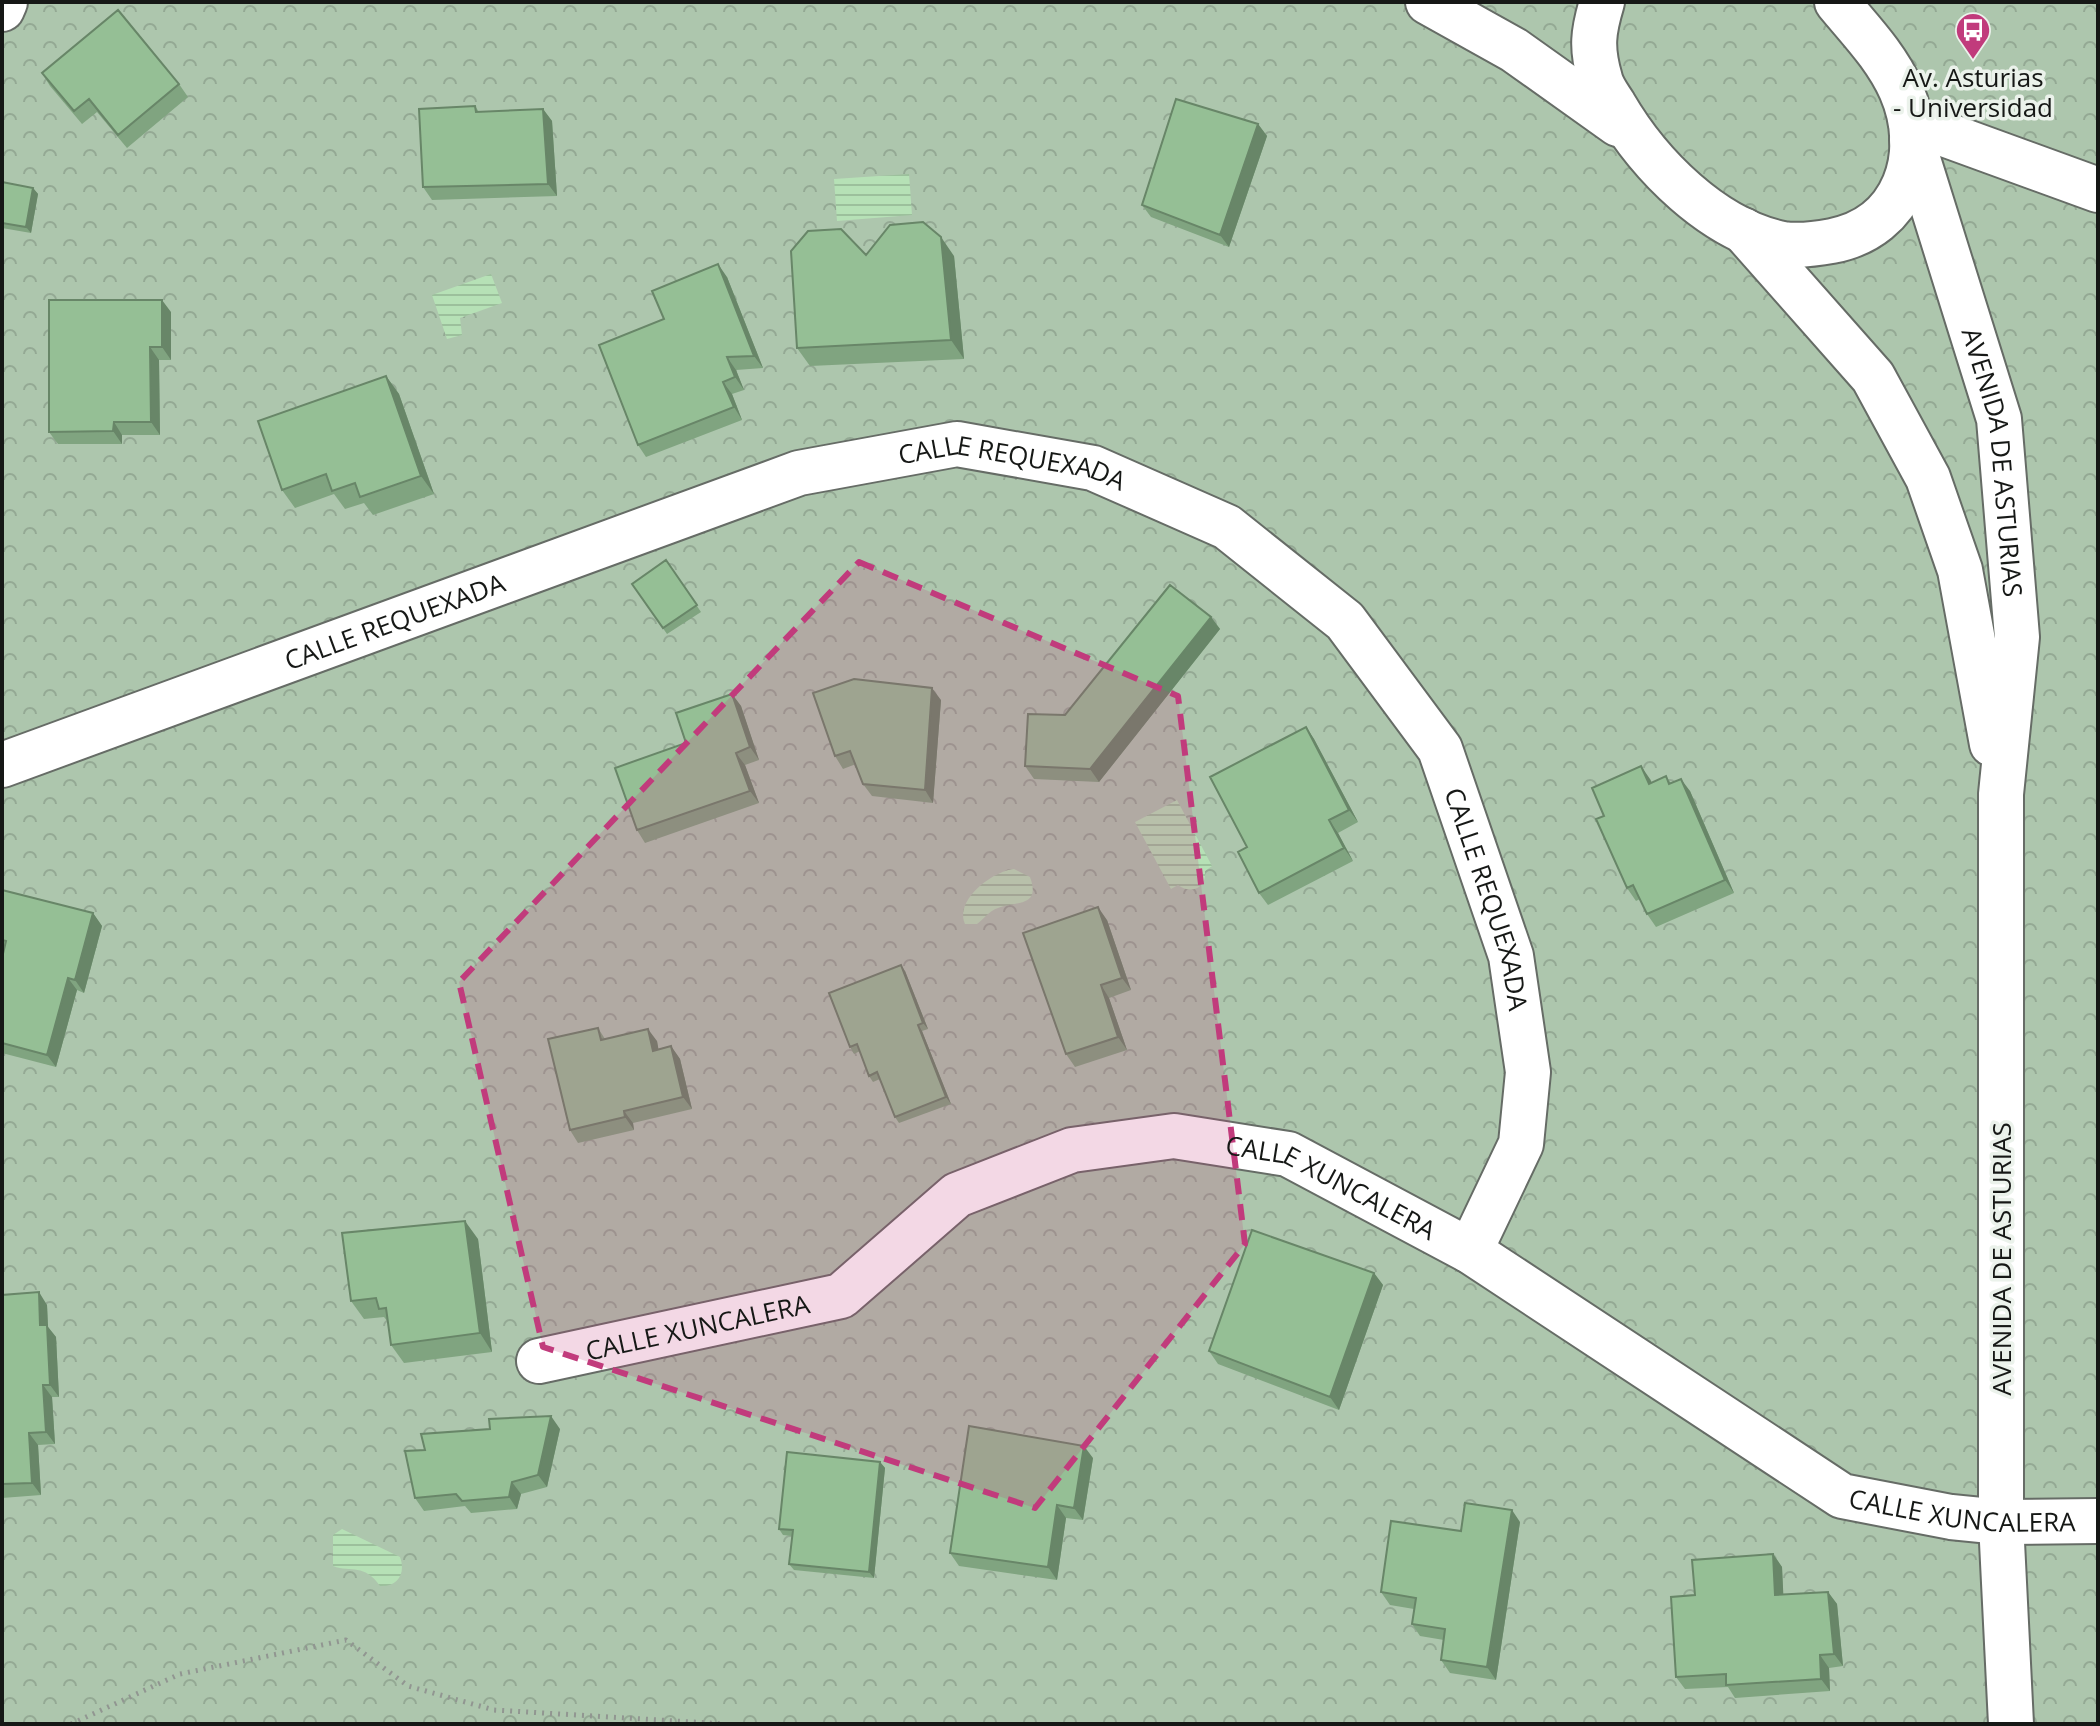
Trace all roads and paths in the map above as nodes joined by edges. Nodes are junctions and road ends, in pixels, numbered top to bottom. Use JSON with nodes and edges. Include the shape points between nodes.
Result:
{"nodes":[{"id":1,"x":5,"y":2,"type":"edge"},
{"id":2,"x":1428,"y":2,"type":"edge"},
{"id":3,"x":1602,"y":2,"type":"edge"},
{"id":4,"x":1837,"y":2,"type":"edge"},
{"id":5,"x":2,"y":9,"type":"edge"},
{"id":6,"x":1911,"y":131,"type":"junction"},
{"id":7,"x":1630,"y":133,"type":"junction"},
{"id":8,"x":2098,"y":190,"type":"edge"},
{"id":9,"x":1743,"y":230,"type":"junction"},
{"id":10,"x":2,"y":765,"type":"edge"},
{"id":11,"x":2001,"y":794,"type":"junction"},
{"id":12,"x":1470,"y":1251,"type":"junction"},
{"id":13,"x":539,"y":1361,"type":"dead end"},
{"id":14,"x":2098,"y":1521,"type":"edge"},
{"id":15,"x":2001,"y":1522,"type":"junction"},
{"id":16,"x":71,"y":1724,"type":"edge"},
{"id":17,"x":725,"y":1724,"type":"edge"},
{"id":18,"x":2011,"y":1724,"type":"edge"}],
"edges":[{"from":1,"to":5,"type":"street"},
{"from":2,"to":7,"type":"street","via":[[1514,50]]},
{"from":3,"to":7,"type":"street","via":[[1592,33],[1600,81]]},
{"from":4,"to":6,"type":"street","name":"AVENIDA DE ASTURIAS","via":[[1883,57],[1901,90]]},
{"from":6,"to":8,"type":"street"},
{"from":6,"to":9,"type":"street","via":[[1911,172],[1895,203],[1869,228],[1814,244],[1784,244]]},
{"from":6,"to":11,"type":"street","name":"AVENIDA DE ASTURIAS","via":[[1999,419],[2017,637]]},
{"from":7,"to":9,"type":"street","via":[[1654,163],[1702,205]]},
{"from":9,"to":11,"type":"street","name":"AVENIDA DE ASTURIAS","via":[[1873,377],[1928,478],[1960,570]]},
{"from":10,"to":12,"type":"street","name":"CALLE REQUEXADA","via":[[799,473],[957,444],[1093,468],[1227,527],[1345,621],[1440,749],[1511,956],[1528,1072],[1521,1144]]},
{"from":11,"to":15,"type":"street","name":"AVENIDA DE ASTURIAS"},
{"from":12,"to":13,"type":"street","name":"CALLE XUNCALERA","via":[[1288,1154],[1174,1136],[1072,1150],[957,1195],[841,1296]]},
{"from":12,"to":15,"type":"street","name":"CALLE XUNCALERA","via":[[1842,1496]]},
{"from":14,"to":15,"type":"street","name":"CALLE XUNCALERA"},
{"from":15,"to":18,"type":"street","name":"AVENIDA DE ASTURIAS"},
{"from":16,"to":17,"type":"path","via":[[180,1674],[346,1640],[408,1686],[494,1710]]}]}
